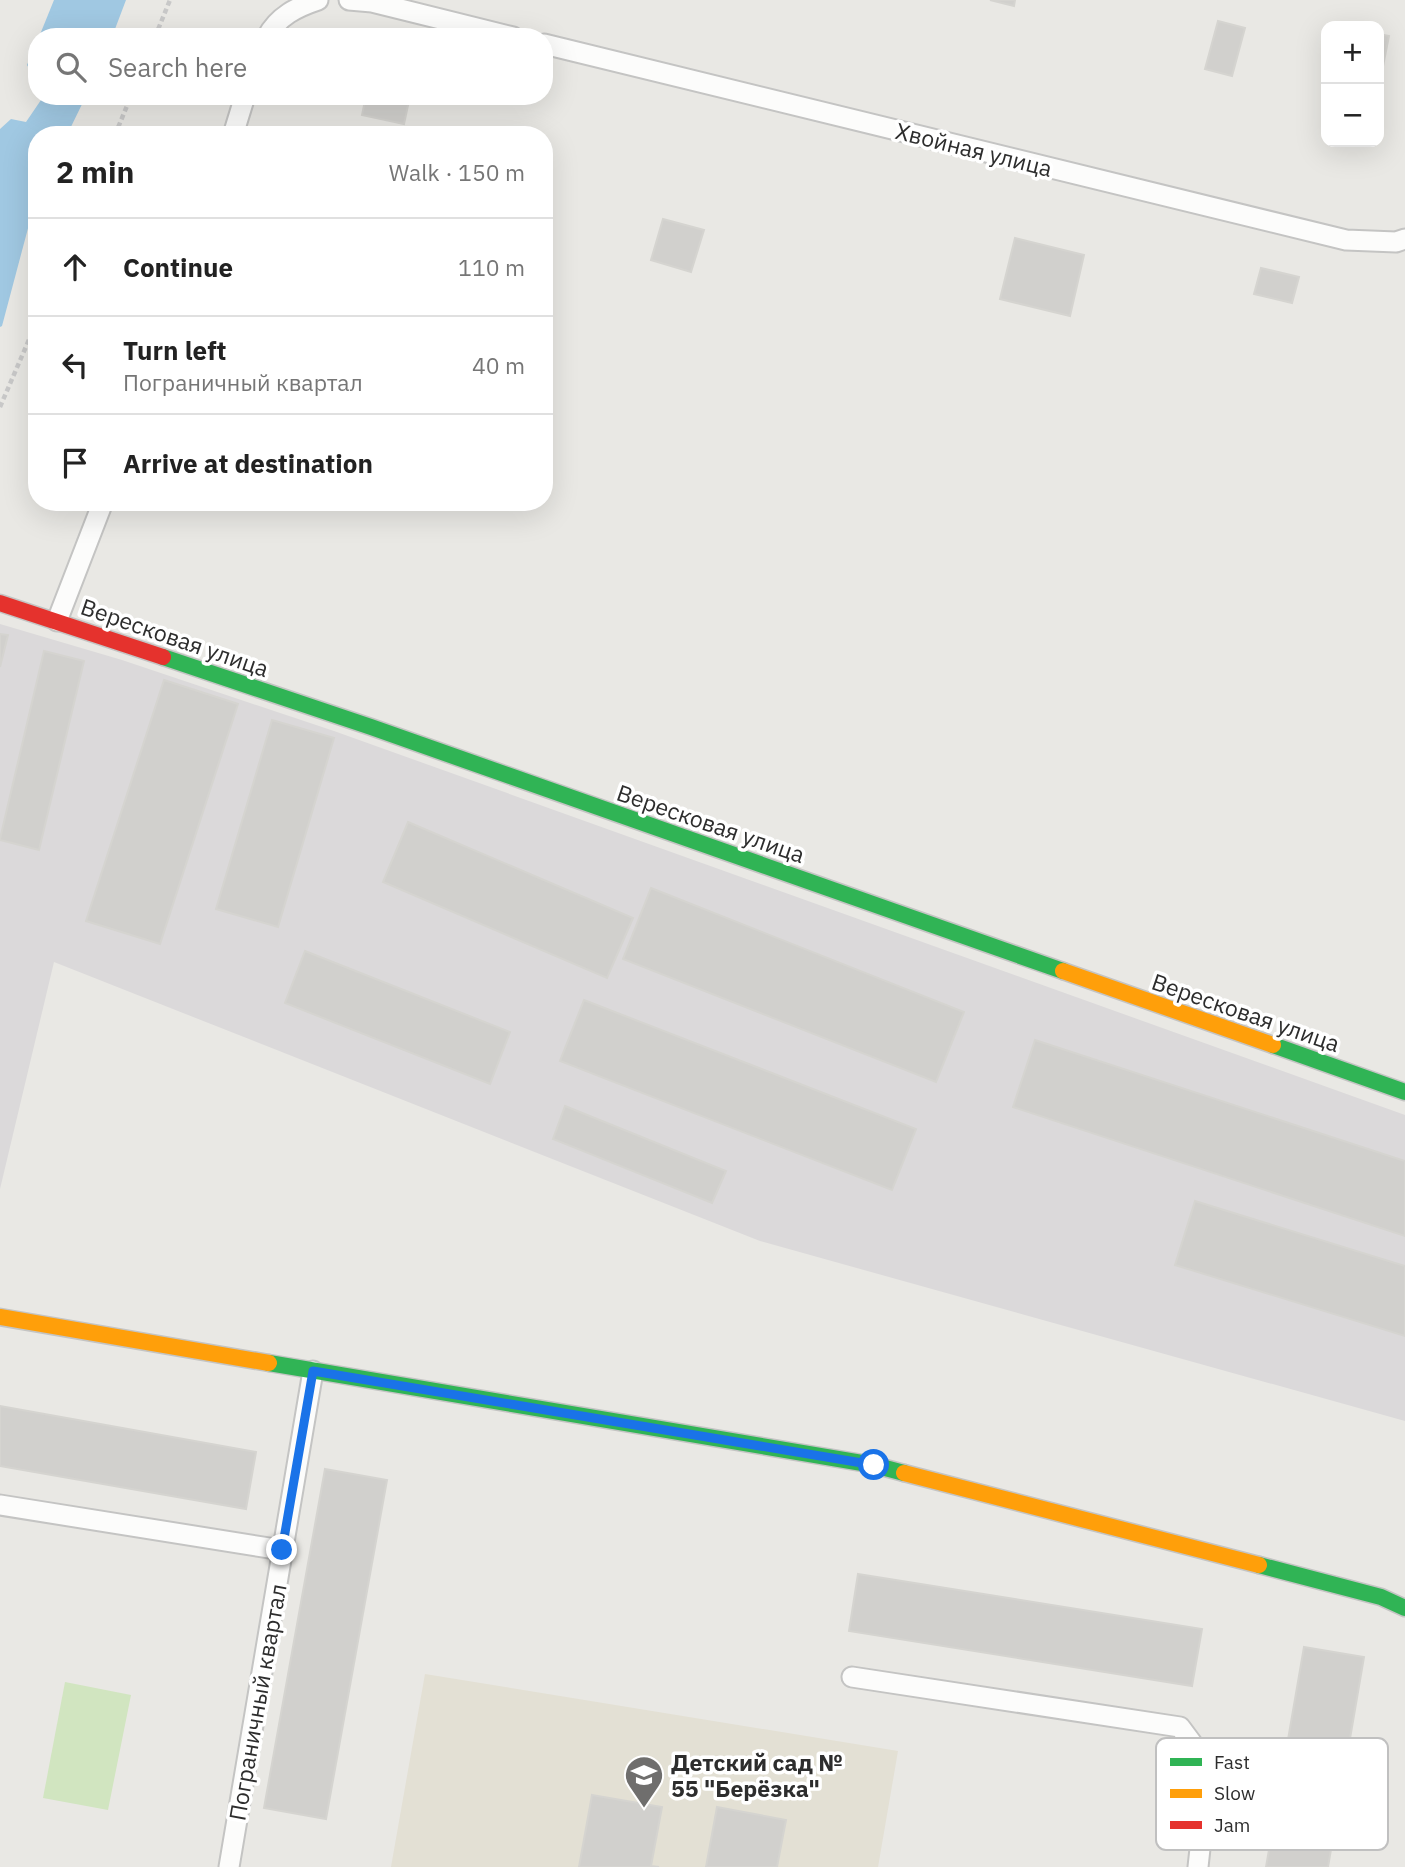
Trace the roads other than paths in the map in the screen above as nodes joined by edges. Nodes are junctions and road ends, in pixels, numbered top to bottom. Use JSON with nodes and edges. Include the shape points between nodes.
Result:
{"nodes":[{"id":1,"x":318,"y":0,"type":"edge"},
{"id":2,"x":349,"y":0,"type":"edge"},
{"id":3,"x":272,"y":28,"type":"edge"},
{"id":4,"x":477,"y":28,"type":"edge"},
{"id":5,"x":553,"y":46,"type":"edge"},
{"id":6,"x":242,"y":105,"type":"edge"},
{"id":7,"x":236,"y":126,"type":"edge"},
{"id":8,"x":1405,"y":239,"type":"edge"},
{"id":9,"x":100,"y":511,"type":"edge"},
{"id":10,"x":0,"y":603,"type":"edge"},
{"id":11,"x":57,"y":621,"type":"junction"},
{"id":12,"x":1405,"y":1092,"type":"edge"},
{"id":13,"x":0,"y":1317,"type":"edge"},
{"id":14,"x":313,"y":1371,"type":"junction"},
{"id":15,"x":0,"y":1505,"type":"edge"},
{"id":16,"x":282,"y":1550,"type":"junction"},
{"id":17,"x":1405,"y":1608,"type":"edge"},
{"id":18,"x":852,"y":1677,"type":"dead end"},
{"id":19,"x":1188,"y":1738,"type":"edge"},
{"id":20,"x":229,"y":1867,"type":"edge"}],
"edges":[{"from":1,"to":3,"type":"lane","via":[[295,8]]},
{"from":2,"to":4,"type":"lane"},
{"from":5,"to":8,"type":"lane","name":"Хвойная улица","via":[[1346,240]]},
{"from":6,"to":7,"type":"lane"},
{"from":9,"to":11,"type":"lane"},
{"from":10,"to":11,"type":"street","name":"Вересковая улица"},
{"from":11,"to":12,"type":"street","name":"Вересковая улица"},
{"from":13,"to":14,"type":"street"},
{"from":14,"to":16,"type":"lane","name":"Пограничный квартал"},
{"from":14,"to":17,"type":"street","via":[[874,1465],[1381,1597]]},
{"from":15,"to":16,"type":"lane"},
{"from":16,"to":20,"type":"lane","name":"Пограничный квартал"},
{"from":18,"to":19,"type":"lane","via":[[1180,1727]]}]}
